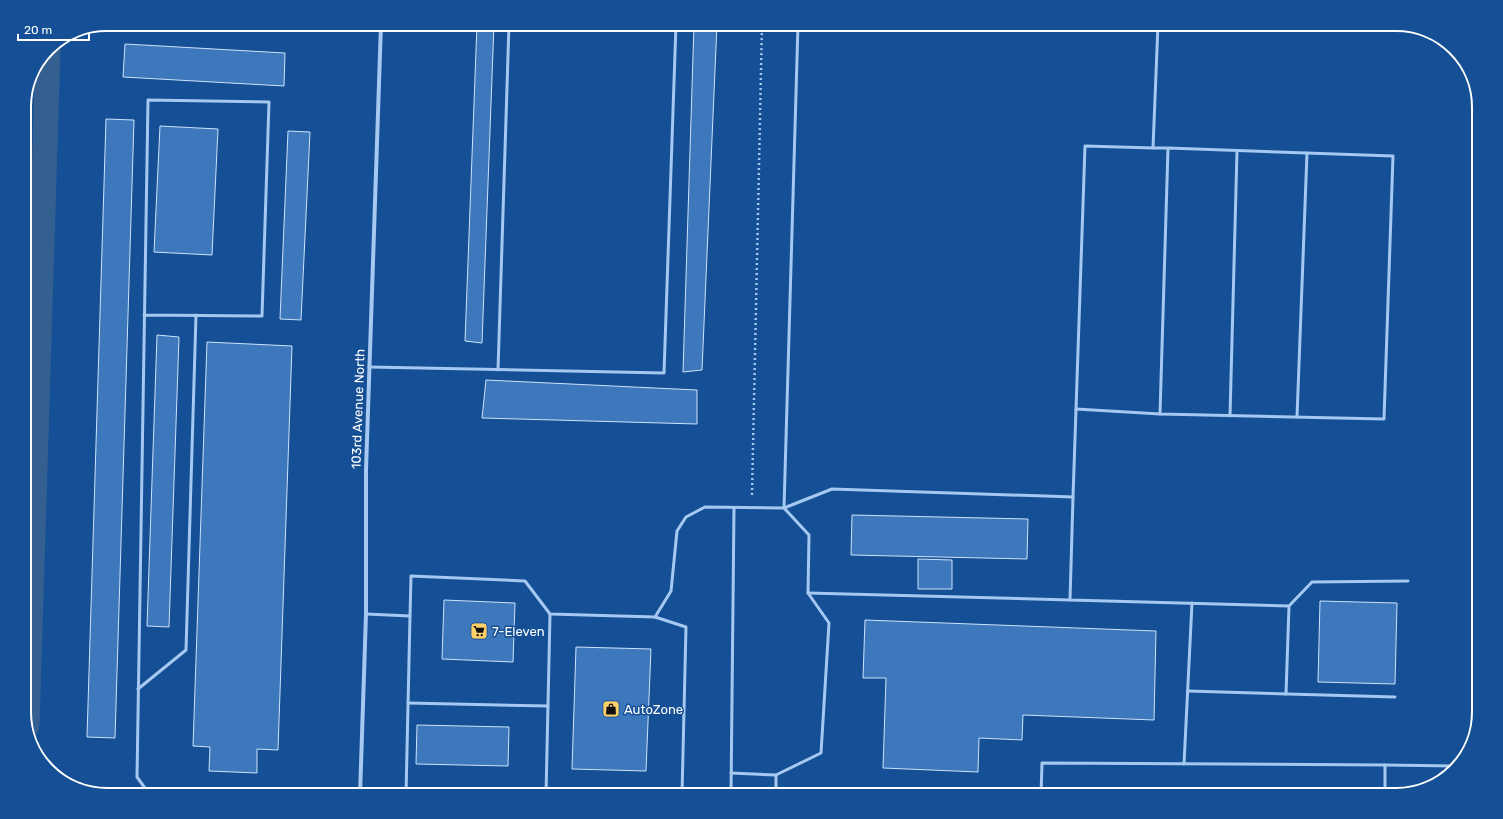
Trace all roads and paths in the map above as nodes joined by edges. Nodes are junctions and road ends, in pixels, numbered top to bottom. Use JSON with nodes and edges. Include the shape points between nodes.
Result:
{"nodes":[{"id":1,"x":381,"y":31,"type":"edge"},
{"id":2,"x":509,"y":31,"type":"edge"},
{"id":3,"x":676,"y":31,"type":"edge"},
{"id":4,"x":762,"y":31,"type":"edge"},
{"id":5,"x":798,"y":31,"type":"edge"},
{"id":6,"x":1158,"y":31,"type":"edge"},
{"id":7,"x":1153,"y":148,"type":"junction"},
{"id":8,"x":1168,"y":148,"type":"junction"},
{"id":9,"x":1237,"y":151,"type":"junction"},
{"id":10,"x":1306,"y":153,"type":"junction"},
{"id":11,"x":144,"y":314,"type":"junction"},
{"id":12,"x":196,"y":315,"type":"junction"},
{"id":13,"x":369,"y":368,"type":"junction"},
{"id":14,"x":498,"y":370,"type":"junction"},
{"id":15,"x":1076,"y":409,"type":"junction"},
{"id":16,"x":1160,"y":414,"type":"junction"},
{"id":17,"x":1230,"y":416,"type":"junction"},
{"id":18,"x":1297,"y":417,"type":"junction"},
{"id":19,"x":1073,"y":497,"type":"junction"},
{"id":20,"x":734,"y":508,"type":"junction"},
{"id":21,"x":751,"y":508,"type":"junction"},
{"id":22,"x":784,"y":508,"type":"junction"},
{"id":23,"x":1408,"y":581,"type":"dead end"},
{"id":24,"x":808,"y":593,"type":"junction"},
{"id":25,"x":1070,"y":600,"type":"junction"},
{"id":26,"x":1192,"y":603,"type":"junction"},
{"id":27,"x":1290,"y":606,"type":"junction"},
{"id":28,"x":366,"y":614,"type":"junction"},
{"id":29,"x":550,"y":614,"type":"junction"},
{"id":30,"x":410,"y":616,"type":"junction"},
{"id":31,"x":654,"y":617,"type":"junction"},
{"id":32,"x":138,"y":689,"type":"junction"},
{"id":33,"x":1188,"y":691,"type":"junction"},
{"id":34,"x":1286,"y":694,"type":"junction"},
{"id":35,"x":1395,"y":697,"type":"dead end"},
{"id":36,"x":408,"y":703,"type":"junction"},
{"id":37,"x":548,"y":706,"type":"junction"},
{"id":38,"x":1184,"y":764,"type":"junction"},
{"id":39,"x":1385,"y":765,"type":"junction"},
{"id":40,"x":1449,"y":766,"type":"edge"},
{"id":41,"x":731,"y":773,"type":"junction"},
{"id":42,"x":776,"y":775,"type":"junction"},
{"id":43,"x":145,"y":788,"type":"edge"},
{"id":44,"x":360,"y":788,"type":"edge"},
{"id":45,"x":406,"y":788,"type":"edge"},
{"id":46,"x":546,"y":788,"type":"edge"},
{"id":47,"x":682,"y":788,"type":"edge"},
{"id":48,"x":730,"y":788,"type":"edge"},
{"id":49,"x":776,"y":788,"type":"edge"},
{"id":50,"x":1041,"y":788,"type":"edge"},
{"id":51,"x":1385,"y":788,"type":"edge"}],
"edges":[{"from":1,"to":13,"type":"street","name":"103rd Avenue North"},
{"from":2,"to":14,"type":"lane"},
{"from":3,"to":14,"type":"lane","via":[[664,373]]},
{"from":4,"to":21,"type":"path"},
{"from":5,"to":22,"type":"lane"},
{"from":6,"to":7,"type":"lane"},
{"from":7,"to":8,"type":"lane"},
{"from":7,"to":15,"type":"lane","via":[[1085,146]]},
{"from":8,"to":9,"type":"lane"},
{"from":8,"to":16,"type":"lane"},
{"from":9,"to":10,"type":"lane"},
{"from":9,"to":17,"type":"lane"},
{"from":10,"to":18,"type":"lane"},
{"from":10,"to":18,"type":"lane","via":[[1393,156],[1384,419]]},
{"from":11,"to":12,"type":"lane"},
{"from":11,"to":12,"type":"lane","via":[[148,100],[269,102],[262,316]]},
{"from":11,"to":32,"type":"lane"},
{"from":12,"to":32,"type":"lane","via":[[186,650]]},
{"from":13,"to":14,"type":"lane"},
{"from":13,"to":28,"type":"street","name":"103rd Avenue North"},
{"from":15,"to":16,"type":"lane"},
{"from":15,"to":19,"type":"lane"},
{"from":16,"to":17,"type":"lane"},
{"from":17,"to":18,"type":"lane"},
{"from":19,"to":22,"type":"lane","via":[[832,489]]},
{"from":19,"to":25,"type":"lane"},
{"from":20,"to":21,"type":"lane"},
{"from":20,"to":31,"type":"lane","via":[[705,507],[686,517],[676,531],[671,591]]},
{"from":20,"to":41,"type":"lane"},
{"from":21,"to":22,"type":"lane"},
{"from":22,"to":24,"type":"lane","via":[[809,535]]},
{"from":23,"to":27,"type":"lane","via":[[1312,582]]},
{"from":24,"to":25,"type":"lane"},
{"from":24,"to":42,"type":"lane","via":[[829,623],[821,753]]},
{"from":25,"to":26,"type":"lane"},
{"from":26,"to":27,"type":"lane"},
{"from":26,"to":33,"type":"lane"},
{"from":27,"to":34,"type":"lane"},
{"from":28,"to":30,"type":"lane"},
{"from":28,"to":44,"type":"street","name":"103rd Avenue North"},
{"from":29,"to":30,"type":"lane","via":[[525,581],[411,576]]},
{"from":29,"to":31,"type":"lane"},
{"from":29,"to":37,"type":"lane"},
{"from":30,"to":36,"type":"lane"},
{"from":31,"to":47,"type":"lane","via":[[686,627]]},
{"from":32,"to":43,"type":"lane","via":[[137,777]]},
{"from":33,"to":34,"type":"lane"},
{"from":33,"to":38,"type":"lane"},
{"from":34,"to":35,"type":"lane"},
{"from":36,"to":37,"type":"lane"},
{"from":36,"to":45,"type":"lane"},
{"from":37,"to":46,"type":"lane"},
{"from":38,"to":39,"type":"lane"},
{"from":38,"to":50,"type":"lane","via":[[1042,763]]},
{"from":39,"to":40,"type":"lane"},
{"from":39,"to":51,"type":"lane"},
{"from":41,"to":42,"type":"lane"},
{"from":41,"to":48,"type":"lane"},
{"from":42,"to":49,"type":"lane"}]}
